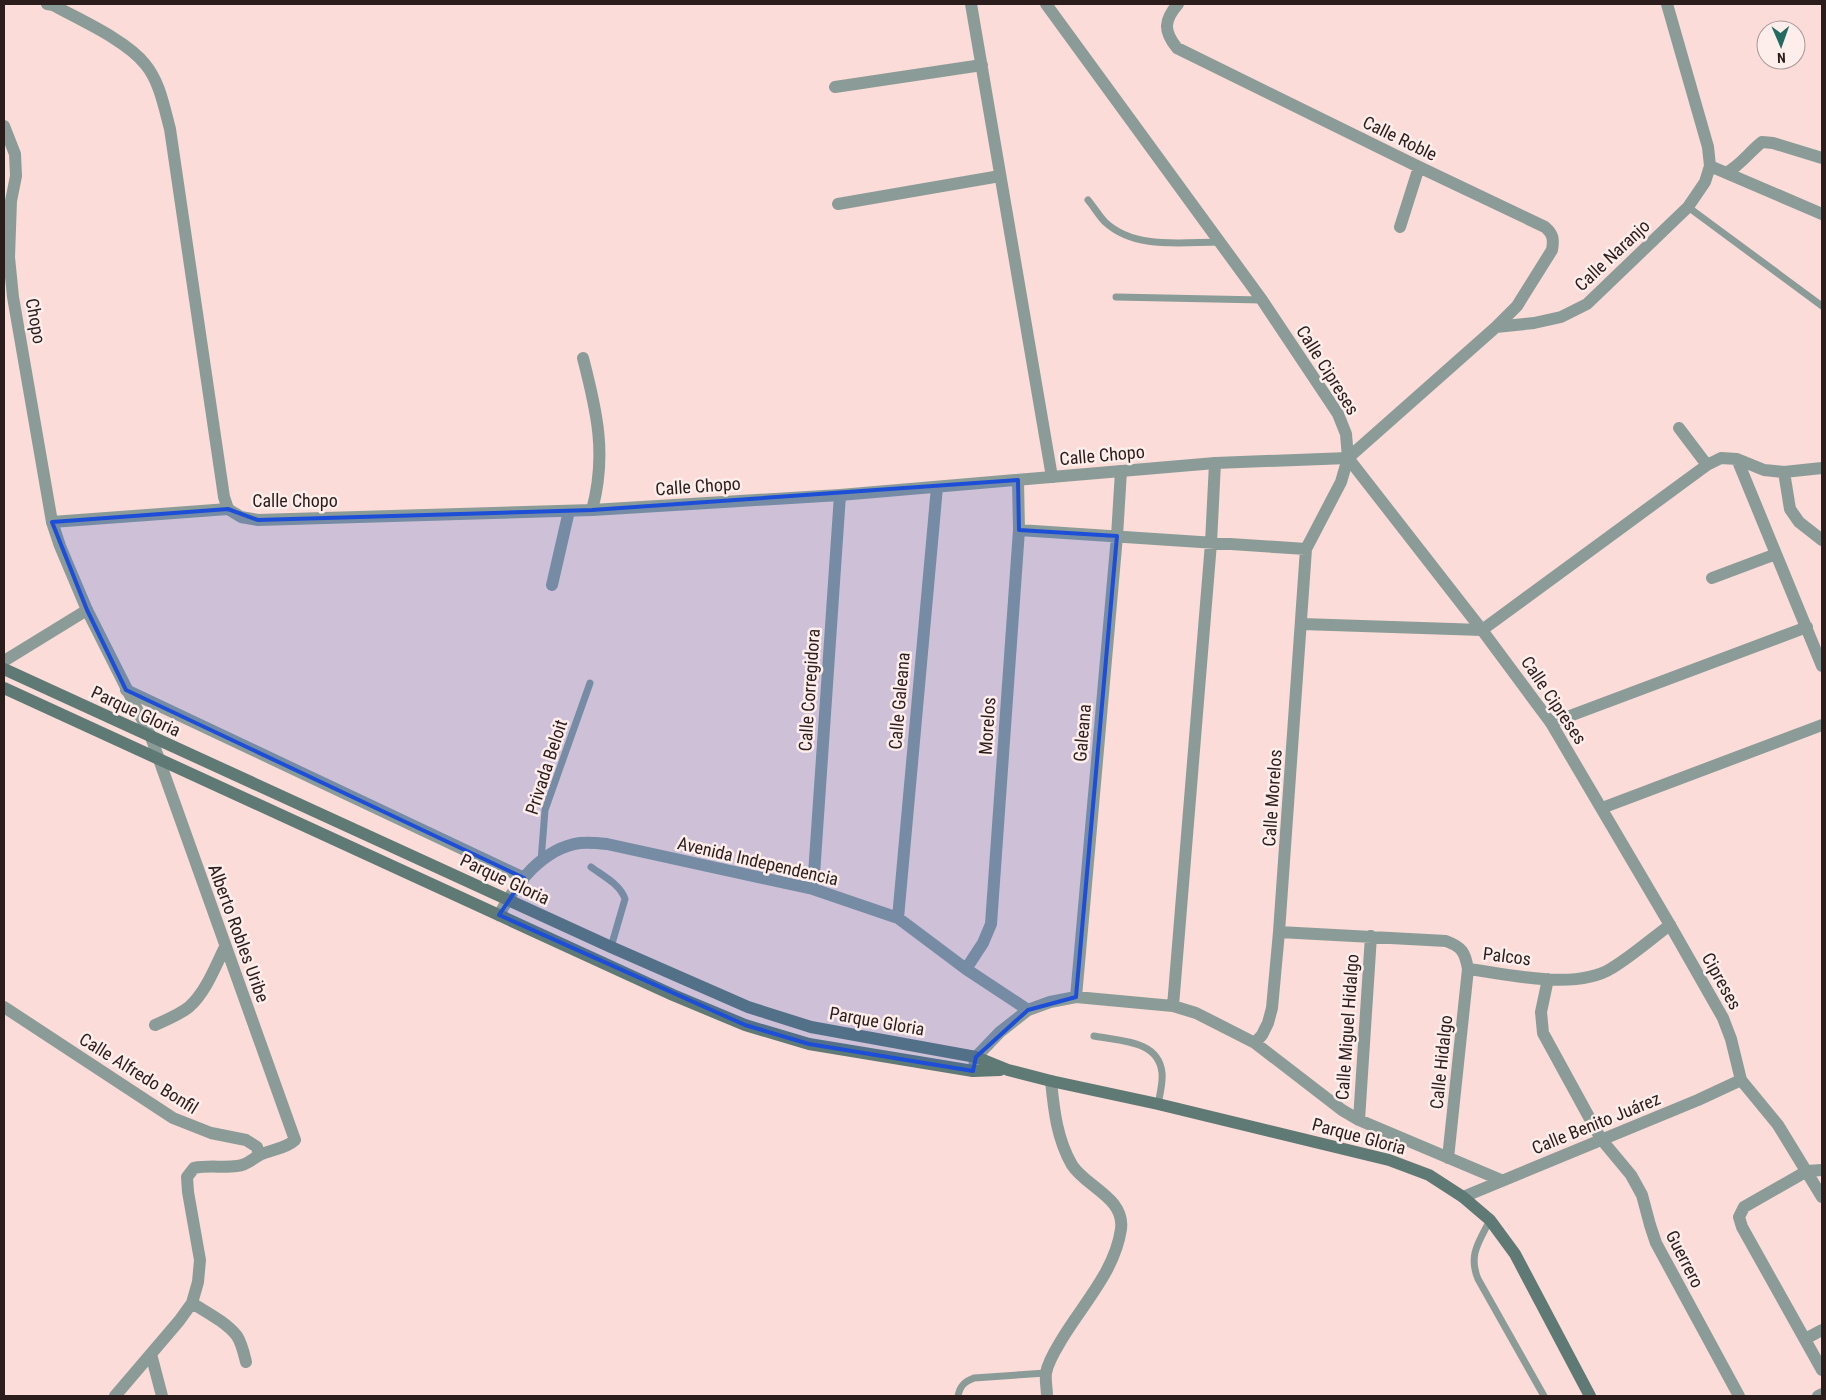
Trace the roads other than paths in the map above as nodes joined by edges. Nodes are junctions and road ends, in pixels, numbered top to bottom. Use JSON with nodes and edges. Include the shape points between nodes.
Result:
{"nodes":[{"id":1,"x":48,"y":4,"type":"edge"},
{"id":2,"x":971,"y":4,"type":"edge"},
{"id":3,"x":1046,"y":4,"type":"edge"},
{"id":4,"x":1178,"y":4,"type":"edge"},
{"id":5,"x":1667,"y":4,"type":"edge"},
{"id":6,"x":982,"y":65,"type":"junction"},
{"id":7,"x":835,"y":87,"type":"dead end"},
{"id":8,"x":4,"y":126,"type":"edge"},
{"id":9,"x":1822,"y":158,"type":"edge"},
{"id":10,"x":1710,"y":166,"type":"junction"},
{"id":11,"x":1419,"y":167,"type":"junction"},
{"id":12,"x":1726,"y":173,"type":"junction"},
{"id":13,"x":1000,"y":176,"type":"junction"},
{"id":14,"x":1088,"y":200,"type":"dead end"},
{"id":15,"x":838,"y":204,"type":"dead end"},
{"id":16,"x":1688,"y":207,"type":"junction"},
{"id":17,"x":1822,"y":214,"type":"edge"},
{"id":18,"x":1400,"y":227,"type":"dead end"},
{"id":19,"x":1221,"y":242,"type":"junction"},
{"id":20,"x":1116,"y":296,"type":"dead end"},
{"id":21,"x":1262,"y":300,"type":"junction"},
{"id":22,"x":1822,"y":306,"type":"edge"},
{"id":23,"x":1496,"y":327,"type":"junction"},
{"id":24,"x":583,"y":358,"type":"dead end"},
{"id":25,"x":1679,"y":428,"type":"dead end"},
{"id":26,"x":1348,"y":458,"type":"junction"},
{"id":27,"x":1737,"y":459,"type":"junction"},
{"id":28,"x":1215,"y":463,"type":"junction"},
{"id":29,"x":1707,"y":466,"type":"junction"},
{"id":30,"x":1822,"y":468,"type":"edge"},
{"id":31,"x":1121,"y":471,"type":"junction"},
{"id":32,"x":1784,"y":472,"type":"junction"},
{"id":33,"x":1052,"y":477,"type":"junction"},
{"id":34,"x":1018,"y":480,"type":"junction"},
{"id":35,"x":937,"y":487,"type":"junction"},
{"id":36,"x":840,"y":495,"type":"junction"},
{"id":37,"x":228,"y":509,"type":"junction"},
{"id":38,"x":592,"y":510,"type":"junction"},
{"id":39,"x":569,"y":511,"type":"junction"},
{"id":40,"x":52,"y":522,"type":"junction"},
{"id":41,"x":1018,"y":530,"type":"junction"},
{"id":42,"x":1117,"y":536,"type":"junction"},
{"id":43,"x":1822,"y":540,"type":"edge"},
{"id":44,"x":1211,"y":543,"type":"junction"},
{"id":45,"x":1306,"y":549,"type":"junction"},
{"id":46,"x":1776,"y":554,"type":"junction"},
{"id":47,"x":1712,"y":578,"type":"dead end"},
{"id":48,"x":552,"y":585,"type":"dead end"},
{"id":49,"x":87,"y":610,"type":"junction"},
{"id":50,"x":1302,"y":624,"type":"junction"},
{"id":51,"x":1807,"y":626,"type":"junction"},
{"id":52,"x":1482,"y":630,"type":"junction"},
{"id":53,"x":4,"y":661,"type":"edge"},
{"id":54,"x":1822,"y":666,"type":"edge"},
{"id":55,"x":4,"y":669,"type":"edge"},
{"id":56,"x":590,"y":683,"type":"dead end"},
{"id":57,"x":4,"y":688,"type":"edge"},
{"id":58,"x":126,"y":690,"type":"junction"},
{"id":59,"x":1551,"y":723,"type":"junction"},
{"id":60,"x":1822,"y":725,"type":"edge"},
{"id":61,"x":151,"y":737,"type":"junction"},
{"id":62,"x":160,"y":759,"type":"junction"},
{"id":63,"x":1602,"y":808,"type":"junction"},
{"id":64,"x":540,"y":861,"type":"junction"},
{"id":65,"x":591,"y":867,"type":"dead end"},
{"id":66,"x":524,"y":878,"type":"junction"},
{"id":67,"x":813,"y":888,"type":"junction"},
{"id":68,"x":507,"y":899,"type":"junction"},
{"id":69,"x":499,"y":915,"type":"junction"},
{"id":70,"x":898,"y":918,"type":"junction"},
{"id":71,"x":1670,"y":925,"type":"junction"},
{"id":72,"x":1280,"y":932,"type":"junction"},
{"id":73,"x":1371,"y":936,"type":"junction"},
{"id":74,"x":225,"y":947,"type":"junction"},
{"id":75,"x":611,"y":947,"type":"junction"},
{"id":76,"x":966,"y":969,"type":"junction"},
{"id":77,"x":1468,"y":969,"type":"junction"},
{"id":78,"x":1548,"y":979,"type":"junction"},
{"id":79,"x":1076,"y":997,"type":"junction"},
{"id":80,"x":1173,"y":1006,"type":"junction"},
{"id":81,"x":4,"y":1007,"type":"edge"},
{"id":82,"x":1028,"y":1010,"type":"junction"},
{"id":83,"x":155,"y":1025,"type":"dead end"},
{"id":84,"x":1094,"y":1036,"type":"dead end"},
{"id":85,"x":1255,"y":1043,"type":"junction"},
{"id":86,"x":976,"y":1057,"type":"junction"},
{"id":87,"x":1008,"y":1070,"type":"junction"},
{"id":88,"x":973,"y":1071,"type":"junction"},
{"id":89,"x":1741,"y":1080,"type":"junction"},
{"id":90,"x":1051,"y":1081,"type":"junction"},
{"id":91,"x":1158,"y":1104,"type":"junction"},
{"id":92,"x":1358,"y":1120,"type":"junction"},
{"id":93,"x":1601,"y":1140,"type":"junction"},
{"id":94,"x":259,"y":1155,"type":"junction"},
{"id":95,"x":1448,"y":1158,"type":"junction"},
{"id":96,"x":1822,"y":1170,"type":"edge"},
{"id":97,"x":1807,"y":1171,"type":"junction"},
{"id":98,"x":1501,"y":1180,"type":"junction"},
{"id":99,"x":1463,"y":1197,"type":"junction"},
{"id":100,"x":1822,"y":1197,"type":"edge"},
{"id":101,"x":1490,"y":1220,"type":"junction"},
{"id":102,"x":192,"y":1303,"type":"junction"},
{"id":103,"x":1822,"y":1330,"type":"edge"},
{"id":104,"x":1805,"y":1339,"type":"junction"},
{"id":105,"x":150,"y":1354,"type":"junction"},
{"id":106,"x":246,"y":1362,"type":"dead end"},
{"id":107,"x":1822,"y":1370,"type":"edge"},
{"id":108,"x":1046,"y":1374,"type":"junction"},
{"id":109,"x":1822,"y":1394,"type":"edge"},
{"id":110,"x":115,"y":1396,"type":"edge"},
{"id":111,"x":162,"y":1396,"type":"edge"},
{"id":112,"x":958,"y":1396,"type":"edge"},
{"id":113,"x":1047,"y":1396,"type":"edge"},
{"id":114,"x":1544,"y":1396,"type":"edge"},
{"id":115,"x":1590,"y":1396,"type":"edge"},
{"id":116,"x":1738,"y":1396,"type":"edge"},
{"id":117,"x":1818,"y":1396,"type":"edge"}],
"edges":[{"from":1,"to":37,"type":"street","via":[[122,44],[145,64],[160,92],[170,129]]},
{"from":2,"to":6,"type":"street"},
{"from":3,"to":19,"type":"street","name":"Calle Cipreses"},
{"from":4,"to":11,"type":"street","name":"Calle Roble","via":[[1166,25],[1169,38],[1177,48]]},
{"from":5,"to":10,"type":"street","via":[[1708,147]]},
{"from":6,"to":7,"type":"street"},
{"from":6,"to":13,"type":"street"},
{"from":8,"to":40,"type":"street","name":"Chopo","via":[[15,154],[16,176],[11,200],[9,257]]},
{"from":9,"to":12,"type":"street","via":[[1762,142],[1738,167]]},
{"from":10,"to":12,"type":"street"},
{"from":10,"to":16,"type":"street","name":"Calle Naranjo","via":[[1705,182]]},
{"from":11,"to":18,"type":"street"},
{"from":11,"to":23,"type":"street","name":"Calle Roble","via":[[1545,227],[1551,233],[1554,241],[1552,250],[1516,306]]},
{"from":12,"to":17,"type":"street"},
{"from":13,"to":15,"type":"street"},
{"from":13,"to":33,"type":"street"},
{"from":14,"to":19,"type":"lane","via":[[1105,222],[1127,236],[1148,242]]},
{"from":16,"to":22,"type":"lane"},
{"from":16,"to":23,"type":"street","name":"Calle Naranjo","via":[[1587,304],[1561,317],[1534,324]]},
{"from":19,"to":21,"type":"street","name":"Calle Cipreses"},
{"from":20,"to":21,"type":"lane"},
{"from":21,"to":26,"type":"street","name":"Calle Cipreses","via":[[1338,414],[1346,434]]},
{"from":23,"to":26,"type":"street"},
{"from":24,"to":38,"type":"street","via":[[599,427],[599,475]]},
{"from":25,"to":29,"type":"street"},
{"from":26,"to":28,"type":"street","name":"Calle Chopo"},
{"from":26,"to":45,"type":"street","name":"Calle Morelos","via":[[1341,482]]},
{"from":26,"to":52,"type":"street","name":"Calle Cipreses"},
{"from":27,"to":29,"type":"street","via":[[1721,458]]},
{"from":27,"to":32,"type":"street","via":[[1764,470]]},
{"from":27,"to":46,"type":"street"},
{"from":28,"to":31,"type":"street","name":"Calle Chopo"},
{"from":28,"to":44,"type":"street"},
{"from":29,"to":52,"type":"street"},
{"from":30,"to":32,"type":"street"},
{"from":31,"to":33,"type":"street","name":"Calle Chopo"},
{"from":31,"to":42,"type":"street","name":"Galeana"},
{"from":32,"to":43,"type":"street","via":[[1790,509],[1799,522]]},
{"from":33,"to":34,"type":"street","name":"Calle Chopo"},
{"from":34,"to":35,"type":"street","name":"Calle Chopo"},
{"from":34,"to":41,"type":"street","name":"Morelos"},
{"from":35,"to":36,"type":"street","name":"Calle Chopo"},
{"from":35,"to":70,"type":"street","name":"Calle Galeana"},
{"from":36,"to":38,"type":"street","name":"Calle Chopo"},
{"from":36,"to":67,"type":"street","name":"Calle Corregidora"},
{"from":37,"to":39,"type":"street","name":"Calle Chopo","via":[[241,518],[258,520]]},
{"from":37,"to":40,"type":"street","name":"Calle Chopo"},
{"from":38,"to":39,"type":"street","name":"Calle Chopo"},
{"from":39,"to":48,"type":"street"},
{"from":40,"to":49,"type":"street","name":"Chopo"},
{"from":41,"to":42,"type":"street"},
{"from":41,"to":76,"type":"street","name":"Morelos","via":[[991,924]]},
{"from":42,"to":44,"type":"street"},
{"from":42,"to":79,"type":"street","name":"Galeana"},
{"from":44,"to":45,"type":"street"},
{"from":44,"to":80,"type":"street"},
{"from":45,"to":50,"type":"street","name":"Calle Morelos"},
{"from":46,"to":47,"type":"street"},
{"from":46,"to":51,"type":"street"},
{"from":49,"to":53,"type":"street"},
{"from":49,"to":58,"type":"street","name":"Alberto Robles Uribe"},
{"from":50,"to":52,"type":"street"},
{"from":50,"to":72,"type":"street","name":"Calle Morelos"},
{"from":51,"to":54,"type":"street"},
{"from":51,"to":59,"type":"street"},
{"from":52,"to":59,"type":"street","name":"Calle Cipreses"},
{"from":55,"to":61,"type":"main road","name":"Parque Gloria"},
{"from":56,"to":64,"type":"lane","name":"Privada Beloit","via":[[545,810]]},
{"from":57,"to":62,"type":"main road","name":"Parque Gloria"},
{"from":58,"to":61,"type":"street","name":"Alberto Robles Uribe"},
{"from":58,"to":66,"type":"street"},
{"from":59,"to":63,"type":"street","name":"Calle Cipreses"},
{"from":60,"to":63,"type":"street"},
{"from":61,"to":62,"type":"street","name":"Alberto Robles Uribe"},
{"from":61,"to":68,"type":"main road","name":"Parque Gloria"},
{"from":62,"to":69,"type":"main road","name":"Parque Gloria"},
{"from":62,"to":74,"type":"street","name":"Alberto Robles Uribe"},
{"from":63,"to":71,"type":"street","name":"Cipreses"},
{"from":64,"to":66,"type":"street","name":"Avenida Independencia"},
{"from":64,"to":67,"type":"street","name":"Avenida Independencia","via":[[560,848],[580,843],[607,844]]},
{"from":65,"to":75,"type":"lane","via":[[618,886],[625,899]]},
{"from":66,"to":68,"type":"street","name":"Avenida Independencia"},
{"from":67,"to":70,"type":"street","name":"Avenida Independencia"},
{"from":68,"to":69,"type":"street","name":"Avenida Independencia"},
{"from":68,"to":75,"type":"main road","name":"Parque Gloria"},
{"from":69,"to":88,"type":"main road","name":"Parque Gloria","via":[[674,996],[745,1025],[809,1044]]},
{"from":70,"to":76,"type":"street","name":"Avenida Independencia"},
{"from":71,"to":78,"type":"street","name":"Palcos","via":[[1611,969],[1592,977]]},
{"from":71,"to":89,"type":"street","name":"Cipreses","via":[[1723,1018]]},
{"from":72,"to":73,"type":"street","name":"Palcos"},
{"from":72,"to":85,"type":"street","name":"Calle Morelos","via":[[1272,1008],[1268,1023]]},
{"from":73,"to":77,"type":"street","name":"Palcos","via":[[1446,941],[1458,945],[1466,956]]},
{"from":73,"to":92,"type":"street","name":"Calle Miguel Hidalgo"},
{"from":74,"to":83,"type":"street","via":[[190,1006]]},
{"from":74,"to":94,"type":"street","name":"Alberto Robles Uribe","via":[[295,1140],[290,1145]]},
{"from":75,"to":86,"type":"main road","name":"Parque Gloria","via":[[748,1007],[811,1027]]},
{"from":76,"to":82,"type":"street","name":"Avenida Independencia"},
{"from":77,"to":78,"type":"street","name":"Palcos"},
{"from":77,"to":95,"type":"street","name":"Calle Hidalgo"},
{"from":78,"to":93,"type":"street","name":"Guerrero","via":[[1541,1012],[1543,1032]]},
{"from":79,"to":80,"type":"street"},
{"from":79,"to":82,"type":"street"},
{"from":80,"to":85,"type":"street","via":[[1196,1013]]},
{"from":81,"to":94,"type":"street","name":"Calle Alfredo Bonfil","via":[[173,1118],[211,1133],[246,1140],[257,1147]]},
{"from":82,"to":86,"type":"street"},
{"from":84,"to":91,"type":"lane","via":[[1138,1043],[1151,1050],[1160,1061],[1163,1075]]},
{"from":85,"to":92,"type":"street"},
{"from":86,"to":87,"type":"main road","name":"Parque Gloria"},
{"from":86,"to":88,"type":"street"},
{"from":87,"to":88,"type":"main road","name":"Parque Gloria"},
{"from":87,"to":90,"type":"main road","name":"Parque Gloria"},
{"from":89,"to":93,"type":"street","name":"Calle Benito Juárez"},
{"from":89,"to":97,"type":"street","name":"Cipreses","via":[[1778,1125]]},
{"from":90,"to":91,"type":"main road","name":"Parque Gloria"},
{"from":90,"to":108,"type":"street","via":[[1061,1142],[1073,1167],[1118,1210],[1121,1228],[1103,1276],[1058,1346]]},
{"from":91,"to":99,"type":"main road","name":"Parque Gloria","via":[[1389,1160],[1429,1175]]},
{"from":92,"to":95,"type":"street"},
{"from":93,"to":98,"type":"street","name":"Calle Benito Juárez"},
{"from":93,"to":116,"type":"street","name":"Guerrero","via":[[1631,1175],[1642,1195],[1656,1243]]},
{"from":94,"to":102,"type":"street","via":[[238,1166],[194,1168],[187,1177],[200,1260]]},
{"from":95,"to":98,"type":"street"},
{"from":96,"to":97,"type":"street"},
{"from":97,"to":100,"type":"street","name":"Cipreses"},
{"from":97,"to":104,"type":"street","via":[[1744,1207],[1739,1217]]},
{"from":98,"to":99,"type":"street","name":"Calle Benito Juárez"},
{"from":99,"to":101,"type":"main road","name":"Parque Gloria"},
{"from":101,"to":114,"type":"lane","via":[[1476,1248],[1474,1269]]},
{"from":101,"to":115,"type":"main road","name":"Parque Gloria","via":[[1515,1254]]},
{"from":102,"to":105,"type":"street"},
{"from":102,"to":106,"type":"street","via":[[236,1335]]},
{"from":103,"to":104,"type":"street"},
{"from":104,"to":107,"type":"street"},
{"from":105,"to":110,"type":"street"},
{"from":105,"to":111,"type":"street"},
{"from":108,"to":112,"type":"lane","via":[[974,1378],[960,1388]]},
{"from":108,"to":113,"type":"street"},
{"from":109,"to":117,"type":"street"}]}
